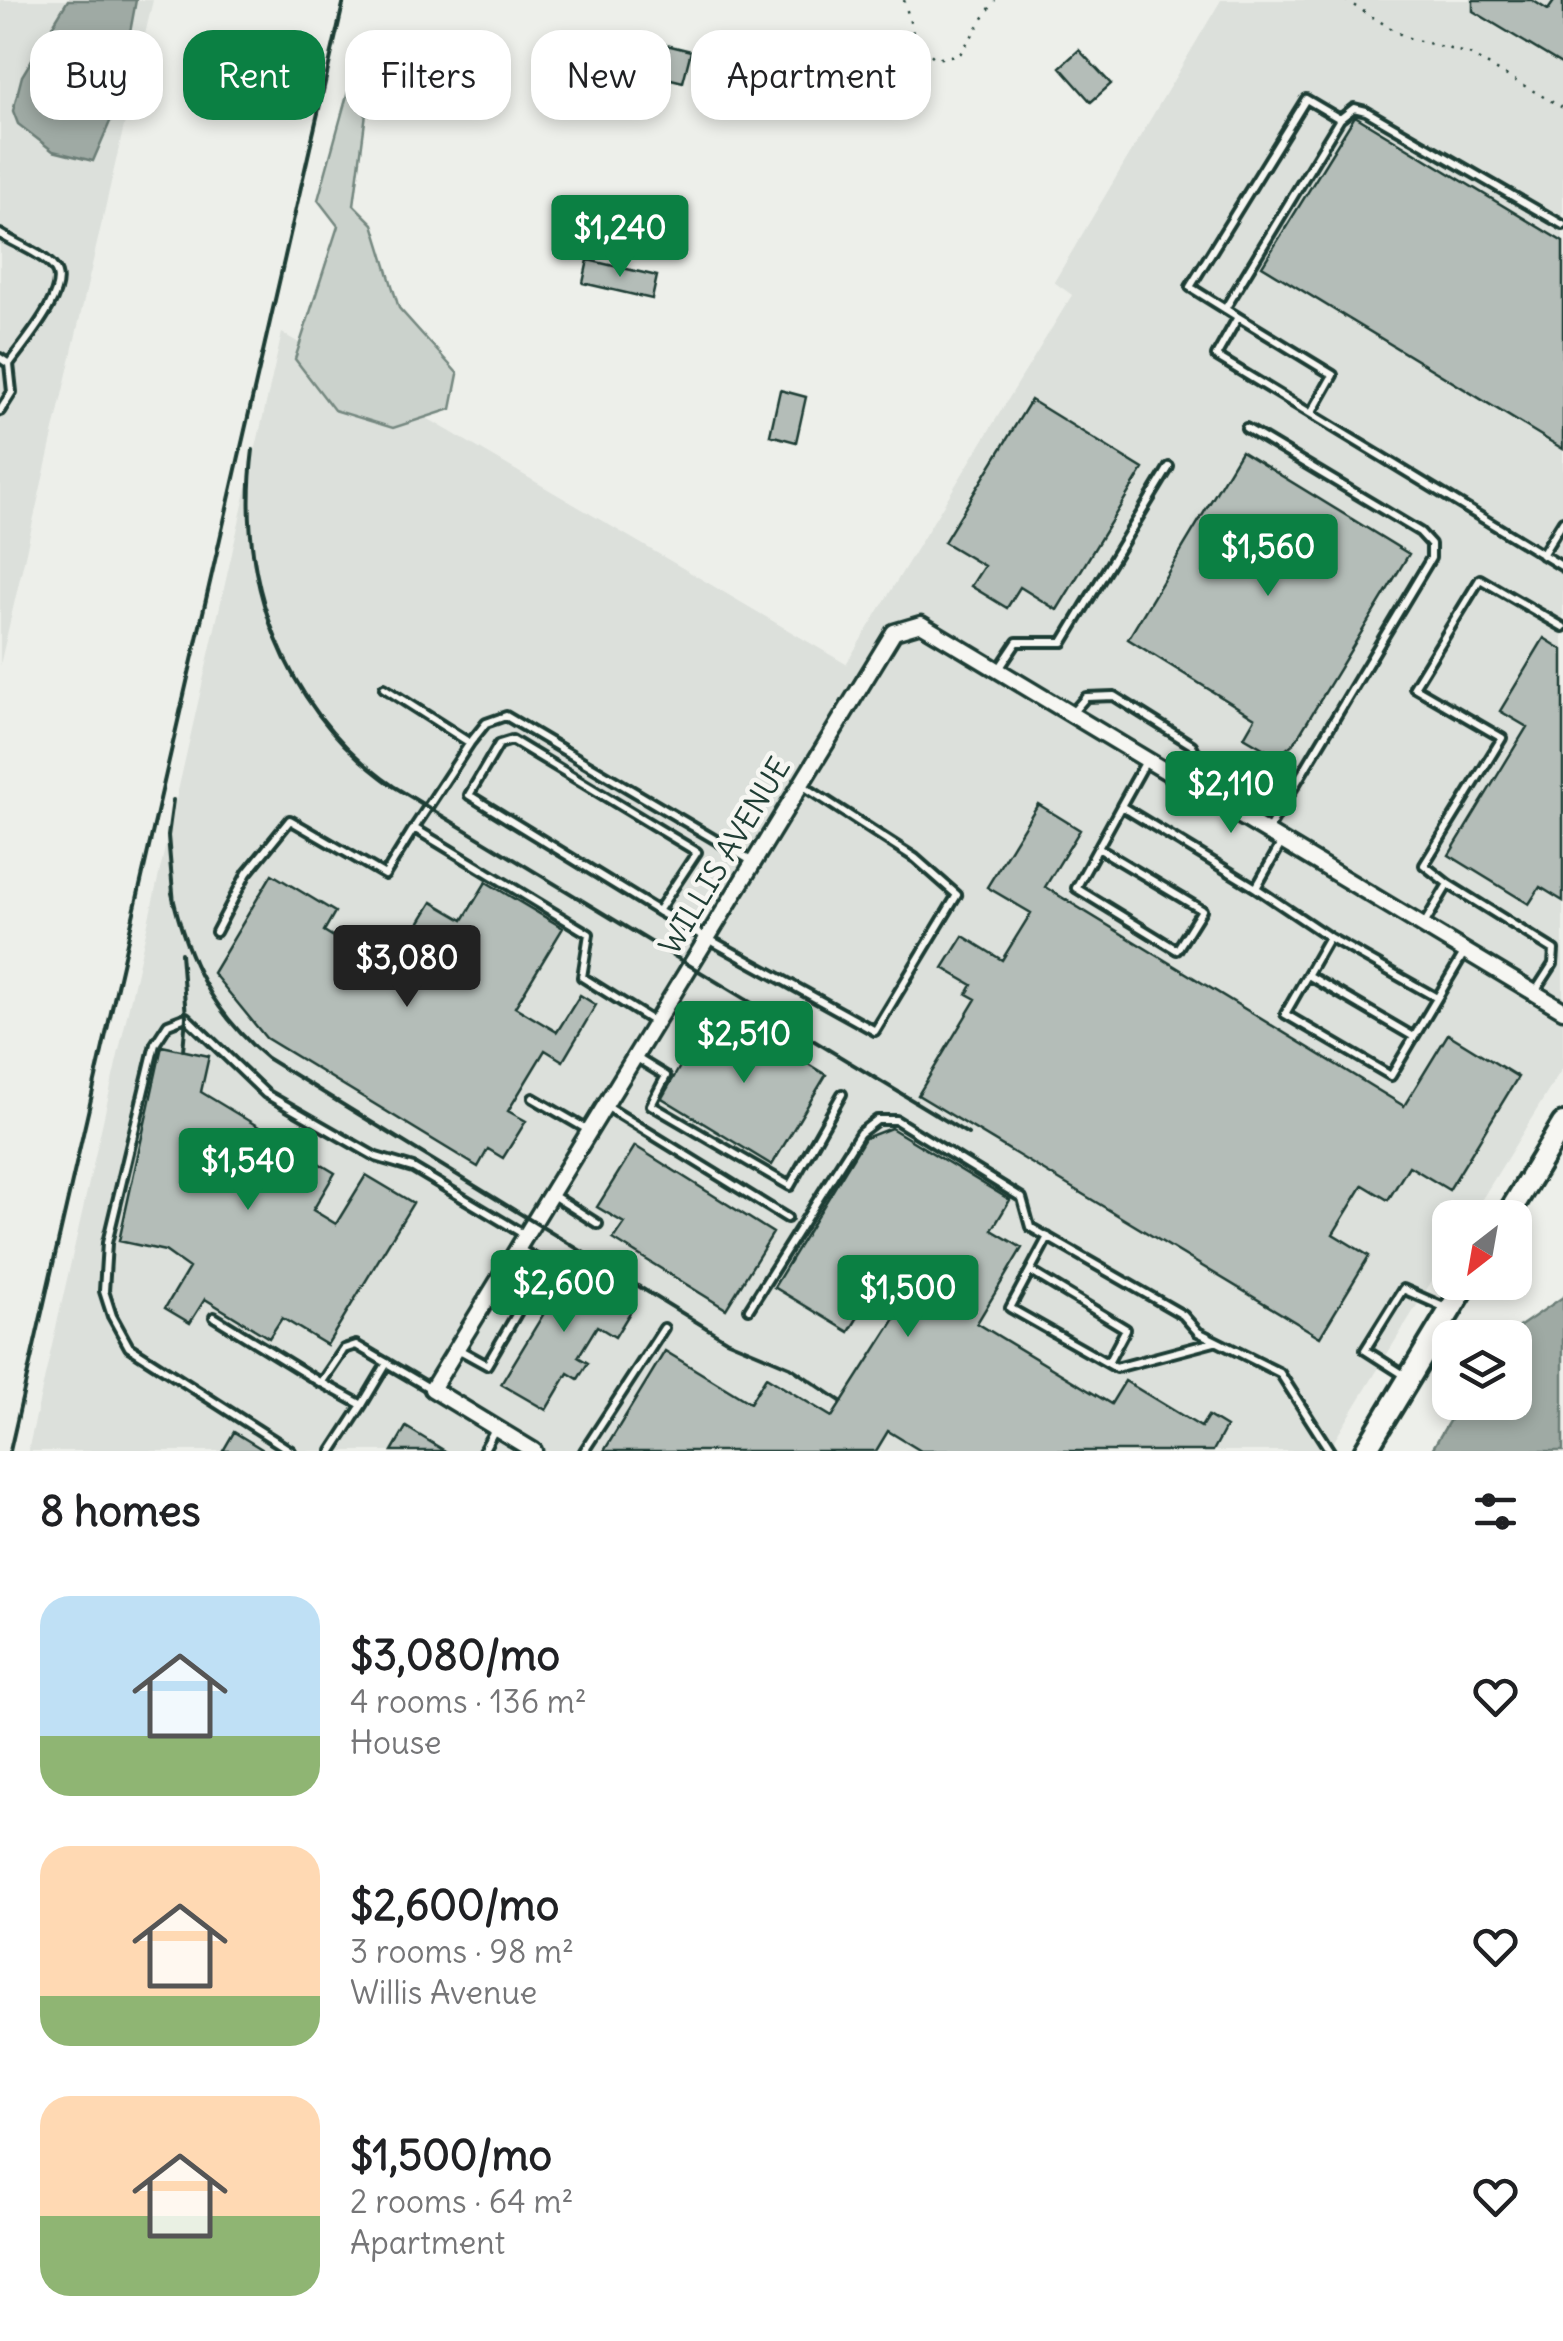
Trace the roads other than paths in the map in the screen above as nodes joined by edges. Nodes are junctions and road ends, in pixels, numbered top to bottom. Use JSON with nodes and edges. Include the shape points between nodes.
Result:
{"nodes":[{"id":1,"x":1340,"y":119,"type":"junction"},
{"id":2,"x":1563,"y":226,"type":"edge"},
{"id":3,"x":0,"y":234,"type":"edge"},
{"id":4,"x":1225,"y":309,"type":"junction"},
{"id":5,"x":1238,"y":317,"type":"junction"},
{"id":6,"x":0,"y":358,"type":"edge"},
{"id":7,"x":9,"y":364,"type":"junction"},
{"id":8,"x":0,"y":412,"type":"edge"},
{"id":9,"x":1310,"y":414,"type":"junction"},
{"id":10,"x":1246,"y":428,"type":"dead end"},
{"id":11,"x":1168,"y":467,"type":"dead end"},
{"id":12,"x":1563,"y":520,"type":"edge"},
{"id":13,"x":1542,"y":555,"type":"junction"},
{"id":14,"x":1563,"y":568,"type":"edge"},
{"id":15,"x":1563,"y":627,"type":"edge"},
{"id":16,"x":998,"y":670,"type":"junction"},
{"id":17,"x":384,"y":688,"type":"dead end"},
{"id":18,"x":1071,"y":714,"type":"junction"},
{"id":19,"x":470,"y":743,"type":"junction"},
{"id":20,"x":1147,"y":760,"type":"junction"},
{"id":21,"x":801,"y":784,"type":"junction"},
{"id":22,"x":1198,"y":791,"type":"junction"},
{"id":23,"x":1121,"y":806,"type":"junction"},
{"id":24,"x":414,"y":828,"type":"junction"},
{"id":25,"x":1267,"y":832,"type":"junction"},
{"id":26,"x":1282,"y":841,"type":"junction"},
{"id":27,"x":1098,"y":848,"type":"junction"},
{"id":28,"x":753,"y":862,"type":"junction"},
{"id":29,"x":1448,"y":884,"type":"junction"},
{"id":30,"x":1256,"y":888,"type":"junction"},
{"id":31,"x":658,"y":910,"type":"junction"},
{"id":32,"x":1423,"y":926,"type":"junction"},
{"id":33,"x":216,"y":932,"type":"dead end"},
{"id":34,"x":708,"y":936,"type":"junction"},
{"id":35,"x":1329,"y":936,"type":"junction"},
{"id":36,"x":1466,"y":951,"type":"junction"},
{"id":37,"x":1308,"y":975,"type":"junction"},
{"id":38,"x":1534,"y":993,"type":"junction"},
{"id":39,"x":1437,"y":998,"type":"junction"},
{"id":40,"x":1563,"y":1010,"type":"edge"},
{"id":41,"x":655,"y":1023,"type":"junction"},
{"id":42,"x":1414,"y":1037,"type":"junction"},
{"id":43,"x":634,"y":1057,"type":"junction"},
{"id":44,"x":842,"y":1094,"type":"dead end"},
{"id":45,"x":533,"y":1098,"type":"dead end"},
{"id":46,"x":604,"y":1105,"type":"junction"},
{"id":47,"x":1563,"y":1124,"type":"edge"},
{"id":48,"x":589,"y":1131,"type":"junction"},
{"id":49,"x":550,"y":1194,"type":"junction"},
{"id":50,"x":1517,"y":1200,"type":"edge"},
{"id":51,"x":787,"y":1218,"type":"dead end"},
{"id":52,"x":598,"y":1224,"type":"dead end"},
{"id":53,"x":1048,"y":1237,"type":"junction"},
{"id":54,"x":521,"y":1241,"type":"junction"},
{"id":55,"x":554,"y":1269,"type":"dead end"},
{"id":56,"x":1030,"y":1270,"type":"junction"},
{"id":57,"x":499,"y":1278,"type":"junction"},
{"id":58,"x":1456,"y":1300,"type":"edge"},
{"id":59,"x":749,"y":1309,"type":"dead end"},
{"id":60,"x":1450,"y":1310,"type":"junction"},
{"id":61,"x":214,"y":1317,"type":"dead end"},
{"id":62,"x":664,"y":1328,"type":"dead end"},
{"id":63,"x":1216,"y":1341,"type":"junction"},
{"id":64,"x":457,"y":1348,"type":"junction"},
{"id":65,"x":387,"y":1363,"type":"junction"},
{"id":66,"x":1108,"y":1363,"type":"junction"},
{"id":67,"x":1409,"y":1378,"type":"junction"},
{"id":68,"x":322,"y":1383,"type":"junction"},
{"id":69,"x":432,"y":1389,"type":"junction"},
{"id":70,"x":362,"y":1404,"type":"junction"},
{"id":71,"x":496,"y":1428,"type":"junction"},
{"id":72,"x":291,"y":1451,"type":"edge"},
{"id":73,"x":332,"y":1451,"type":"edge"},
{"id":74,"x":483,"y":1451,"type":"edge"},
{"id":75,"x":534,"y":1451,"type":"edge"},
{"id":76,"x":584,"y":1451,"type":"edge"},
{"id":77,"x":1330,"y":1451,"type":"edge"},
{"id":78,"x":1365,"y":1451,"type":"edge"}],
"edges":[{"from":1,"to":2,"type":"lane","via":[[1354,108],[1366,111]]},
{"from":1,"to":4,"type":"lane"},
{"from":1,"to":4,"type":"lane","via":[[1306,99],[1190,287]]},
{"from":3,"to":7,"type":"lane","via":[[54,268],[60,282]]},
{"from":4,"to":5,"type":"lane"},
{"from":5,"to":9,"type":"lane","via":[[1216,356]]},
{"from":5,"to":9,"type":"lane","via":[[1334,375]]},
{"from":6,"to":7,"type":"lane"},
{"from":7,"to":8,"type":"lane","via":[[12,392]]},
{"from":9,"to":13,"type":"lane"},
{"from":10,"to":25,"type":"lane","via":[[1420,532],[1432,558]]},
{"from":11,"to":16,"type":"lane","via":[[1064,642],[1016,642]]},
{"from":12,"to":13,"type":"lane"},
{"from":13,"to":14,"type":"lane"},
{"from":15,"to":29,"type":"lane","via":[[1480,579],[1414,687],[1502,738],[1424,866]]},
{"from":16,"to":18,"type":"street"},
{"from":16,"to":21,"type":"street","name":"WILLIS AVENUE","via":[[922,624],[894,632]]},
{"from":17,"to":19,"type":"lane"},
{"from":18,"to":20,"type":"street"},
{"from":18,"to":22,"type":"lane","via":[[1086,698],[1114,696],[1159,723],[1192,745]]},
{"from":19,"to":24,"type":"lane"},
{"from":19,"to":28,"type":"lane","via":[[486,722],[506,716]]},
{"from":20,"to":22,"type":"street"},
{"from":20,"to":23,"type":"lane"},
{"from":21,"to":28,"type":"street","name":"WILLIS AVENUE"},
{"from":21,"to":34,"type":"lane","via":[[915,858],[957,895],[875,1031]]},
{"from":22,"to":25,"type":"street"},
{"from":23,"to":27,"type":"lane"},
{"from":23,"to":30,"type":"lane"},
{"from":24,"to":33,"type":"lane","via":[[385,875],[290,820],[248,873]]},
{"from":24,"to":41,"type":"lane","via":[[589,934],[582,977]]},
{"from":25,"to":26,"type":"street"},
{"from":26,"to":30,"type":"lane"},
{"from":26,"to":32,"type":"street"},
{"from":27,"to":27,"type":"lane","via":[[1202,910],[1177,950],[1076,888]]},
{"from":28,"to":34,"type":"street","name":"WILLIS AVENUE"},
{"from":29,"to":32,"type":"lane"},
{"from":29,"to":38,"type":"lane","via":[[1554,950]]},
{"from":30,"to":35,"type":"lane"},
{"from":31,"to":31,"type":"lane","via":[[468,796],[499,744],[512,740],[697,852]]},
{"from":31,"to":34,"type":"lane"},
{"from":32,"to":36,"type":"street"},
{"from":34,"to":41,"type":"street","name":"WILLIS AVENUE"},
{"from":35,"to":37,"type":"lane"},
{"from":35,"to":39,"type":"lane"},
{"from":36,"to":38,"type":"street"},
{"from":36,"to":39,"type":"lane"},
{"from":37,"to":42,"type":"lane"},
{"from":37,"to":42,"type":"lane","via":[[1285,1014],[1391,1076]]},
{"from":38,"to":40,"type":"street"},
{"from":39,"to":42,"type":"lane"},
{"from":41,"to":43,"type":"street","name":"WILLIS AVENUE"},
{"from":43,"to":44,"type":"lane","via":[[666,1076],[651,1105],[790,1186]]},
{"from":43,"to":46,"type":"street","name":"WILLIS AVENUE"},
{"from":45,"to":48,"type":"lane"},
{"from":46,"to":48,"type":"street","name":"WILLIS AVENUE"},
{"from":46,"to":51,"type":"lane"},
{"from":47,"to":50,"type":"main road"},
{"from":48,"to":49,"type":"street","name":"WILLIS AVENUE"},
{"from":49,"to":52,"type":"lane"},
{"from":49,"to":54,"type":"street","name":"WILLIS AVENUE"},
{"from":53,"to":56,"type":"lane"},
{"from":53,"to":59,"type":"lane","via":[[1030,1227],[1022,1198],[896,1120],[877,1120],[860,1133]]},
{"from":53,"to":63,"type":"lane"},
{"from":54,"to":55,"type":"lane"},
{"from":54,"to":57,"type":"street","name":"WILLIS AVENUE"},
{"from":54,"to":72,"type":"lane","via":[[412,1168],[376,1157],[266,1094],[186,1017],[168,1024],[155,1044],[112,1225],[104,1291],[129,1347]]},
{"from":56,"to":66,"type":"lane","via":[[1126,1329]]},
{"from":56,"to":66,"type":"lane","via":[[1010,1308]]},
{"from":57,"to":64,"type":"street","name":"WILLIS AVENUE"},
{"from":57,"to":64,"type":"lane","via":[[528,1296],[487,1365]]},
{"from":58,"to":60,"type":"main road"},
{"from":60,"to":67,"type":"main road"},
{"from":60,"to":67,"type":"lane","via":[[1403,1289],[1365,1350]]},
{"from":61,"to":68,"type":"lane"},
{"from":62,"to":76,"type":"lane"},
{"from":63,"to":66,"type":"lane","via":[[1144,1364]]},
{"from":63,"to":77,"type":"lane","via":[[1280,1373]]},
{"from":64,"to":69,"type":"street","name":"WILLIS AVENUE"},
{"from":65,"to":68,"type":"lane","via":[[356,1345],[344,1348]]},
{"from":65,"to":69,"type":"lane"},
{"from":65,"to":70,"type":"lane"},
{"from":67,"to":78,"type":"main road"},
{"from":68,"to":70,"type":"lane"},
{"from":69,"to":71,"type":"street"},
{"from":70,"to":73,"type":"lane"},
{"from":71,"to":74,"type":"lane"},
{"from":71,"to":75,"type":"street"}]}
